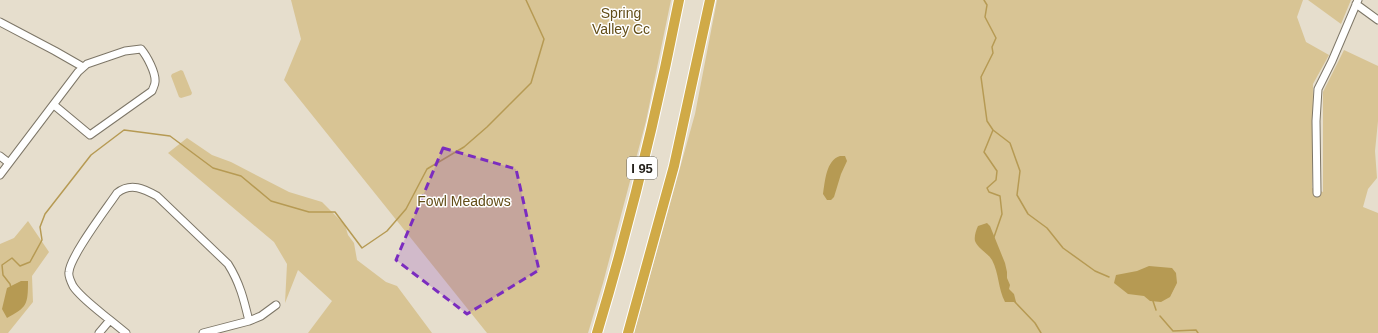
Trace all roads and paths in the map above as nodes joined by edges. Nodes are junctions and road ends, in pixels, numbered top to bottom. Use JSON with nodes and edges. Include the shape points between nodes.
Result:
{"nodes":[{"id":1,"x":679,"y":0,"type":"edge"},
{"id":2,"x":710,"y":0,"type":"edge"},
{"id":3,"x":1357,"y":2,"type":"edge"},
{"id":4,"x":1378,"y":20,"type":"edge"},
{"id":5,"x":0,"y":22,"type":"edge"},
{"id":6,"x":83,"y":67,"type":"junction"},
{"id":7,"x":54,"y":106,"type":"junction"},
{"id":8,"x":0,"y":156,"type":"edge"},
{"id":9,"x":9,"y":163,"type":"junction"},
{"id":10,"x":0,"y":175,"type":"edge"},
{"id":11,"x":1317,"y":193,"type":"dead end"},
{"id":12,"x":276,"y":305,"type":"dead end"},
{"id":13,"x":110,"y":320,"type":"junction"},
{"id":14,"x":249,"y":321,"type":"junction"},
{"id":15,"x":99,"y":333,"type":"edge"},
{"id":16,"x":126,"y":333,"type":"edge"},
{"id":17,"x":203,"y":333,"type":"edge"},
{"id":18,"x":597,"y":333,"type":"edge"},
{"id":19,"x":628,"y":333,"type":"edge"}],
"edges":[{"from":1,"to":18,"type":"highway","number":"I 95","via":[[645,158]]},
{"from":2,"to":19,"type":"highway","number":"I 95","via":[[672,172]]},
{"from":3,"to":4,"type":"street"},
{"from":3,"to":11,"type":"street","via":[[1318,89]]},
{"from":5,"to":6,"type":"street"},
{"from":6,"to":7,"type":"street"},
{"from":6,"to":7,"type":"street","via":[[125,51],[141,49],[149,62],[156,83],[152,91],[92,134],[88,134]]},
{"from":7,"to":9,"type":"street"},
{"from":8,"to":9,"type":"street"},
{"from":9,"to":10,"type":"street"},
{"from":12,"to":14,"type":"street"},
{"from":13,"to":14,"type":"street","via":[[76,291],[69,272],[81,247],[117,193],[121,189],[136,187],[157,196],[228,264],[239,283]]},
{"from":13,"to":15,"type":"street"},
{"from":13,"to":16,"type":"street"},
{"from":14,"to":17,"type":"street"}]}
